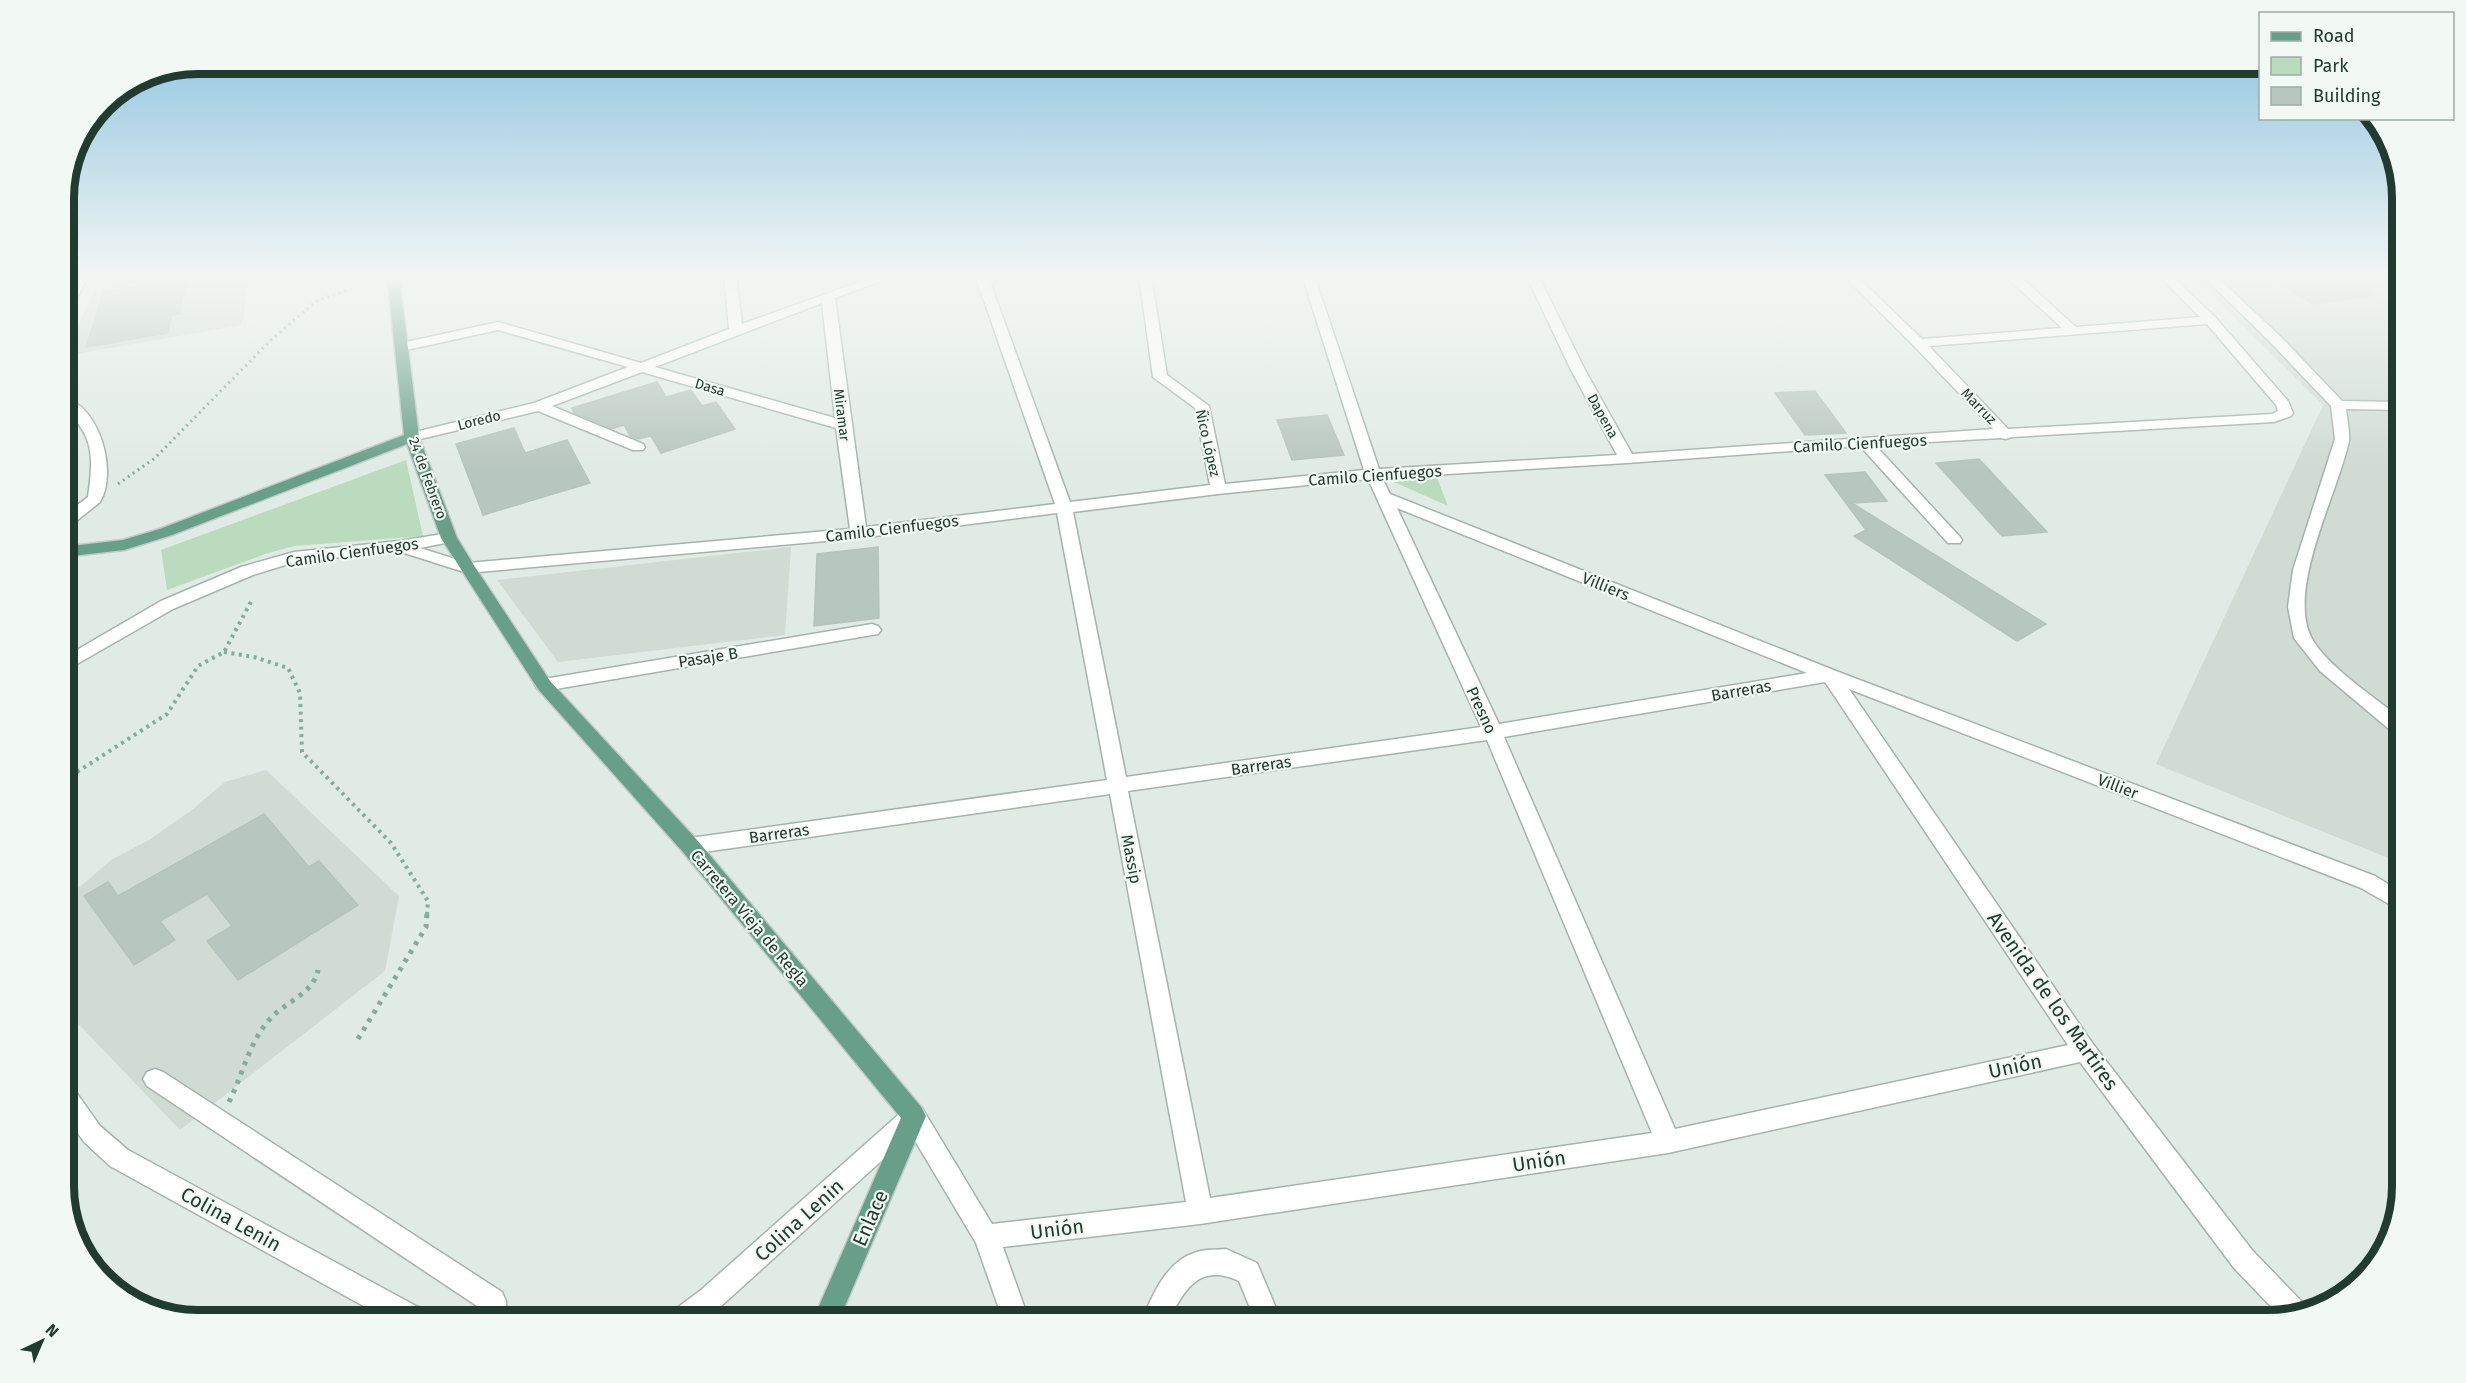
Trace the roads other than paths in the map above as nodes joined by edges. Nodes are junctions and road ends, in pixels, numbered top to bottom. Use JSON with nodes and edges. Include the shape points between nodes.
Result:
{"nodes":[{"id":1,"x":401,"y":340,"type":"edge"},
{"id":2,"x":436,"y":340,"type":"edge"},
{"id":3,"x":545,"y":340,"type":"edge"},
{"id":4,"x":713,"y":340,"type":"edge"},
{"id":5,"x":833,"y":340,"type":"edge"},
{"id":6,"x":1004,"y":340,"type":"edge"},
{"id":7,"x":1155,"y":340,"type":"edge"},
{"id":8,"x":1329,"y":340,"type":"edge"},
{"id":9,"x":1563,"y":340,"type":"edge"},
{"id":10,"x":1915,"y":340,"type":"edge"},
{"id":11,"x":1959,"y":340,"type":"edge"},
{"id":12,"x":2227,"y":340,"type":"edge"},
{"id":13,"x":2275,"y":340,"type":"edge"},
{"id":14,"x":1918,"y":343,"type":"junction"},
{"id":15,"x":402,"y":347,"type":"junction"},
{"id":16,"x":640,"y":367,"type":"junction"},
{"id":17,"x":2338,"y":405,"type":"junction"},
{"id":18,"x":538,"y":406,"type":"junction"},
{"id":19,"x":2392,"y":406,"type":"edge"},
{"id":20,"x":74,"y":409,"type":"edge"},
{"id":21,"x":843,"y":425,"type":"junction"},
{"id":22,"x":2006,"y":435,"type":"junction"},
{"id":23,"x":412,"y":437,"type":"junction"},
{"id":24,"x":1864,"y":441,"type":"junction"},
{"id":25,"x":638,"y":447,"type":"dead end"},
{"id":26,"x":1627,"y":459,"type":"junction"},
{"id":27,"x":1373,"y":474,"type":"junction"},
{"id":28,"x":1218,"y":489,"type":"junction"},
{"id":29,"x":1383,"y":497,"type":"junction"},
{"id":30,"x":1064,"y":507,"type":"junction"},
{"id":31,"x":74,"y":515,"type":"edge"},
{"id":32,"x":860,"y":532,"type":"junction"},
{"id":33,"x":450,"y":538,"type":"junction"},
{"id":34,"x":1954,"y":540,"type":"dead end"},
{"id":35,"x":399,"y":546,"type":"junction"},
{"id":36,"x":74,"y":551,"type":"edge"},
{"id":37,"x":466,"y":568,"type":"junction"},
{"id":38,"x":872,"y":630,"type":"dead end"},
{"id":39,"x":74,"y":660,"type":"edge"},
{"id":40,"x":1830,"y":675,"type":"junction"},
{"id":41,"x":544,"y":685,"type":"junction"},
{"id":42,"x":2392,"y":721,"type":"edge"},
{"id":43,"x":1493,"y":732,"type":"junction"},
{"id":44,"x":1117,"y":786,"type":"junction"},
{"id":45,"x":690,"y":846,"type":"junction"},
{"id":46,"x":2392,"y":897,"type":"edge"},
{"id":47,"x":2085,"y":1051,"type":"junction"},
{"id":48,"x":155,"y":1079,"type":"dead end"},
{"id":49,"x":74,"y":1108,"type":"edge"},
{"id":50,"x":915,"y":1116,"type":"junction"},
{"id":51,"x":1668,"y":1142,"type":"junction"},
{"id":52,"x":1200,"y":1212,"type":"junction"},
{"id":53,"x":986,"y":1237,"type":"junction"},
{"id":54,"x":2289,"y":1307,"type":"edge"},
{"id":55,"x":397,"y":1310,"type":"edge"},
{"id":56,"x":493,"y":1310,"type":"edge"},
{"id":57,"x":695,"y":1310,"type":"edge"},
{"id":58,"x":830,"y":1310,"type":"edge"},
{"id":59,"x":1012,"y":1310,"type":"edge"},
{"id":60,"x":1160,"y":1310,"type":"edge"},
{"id":61,"x":1264,"y":1310,"type":"edge"}],
"edges":[{"from":1,"to":15,"type":"main road","name":"24 de Febrero"},
{"from":2,"to":15,"type":"street","name":"Dasa"},
{"from":3,"to":16,"type":"street","name":"Dasa"},
{"from":4,"to":16,"type":"street","name":"Loredo"},
{"from":5,"to":21,"type":"street","name":"Miramar"},
{"from":6,"to":30,"type":"street","name":"Massip"},
{"from":7,"to":28,"type":"street","name":"Ñico López","via":[[1161,377],[1202,406]]},
{"from":8,"to":27,"type":"street","name":"Presno"},
{"from":9,"to":26,"type":"street","name":"Dapena"},
{"from":10,"to":14,"type":"street","name":"Marruz"},
{"from":11,"to":14,"type":"street"},
{"from":12,"to":22,"type":"street","name":"Camilo Cienfuegos","via":[[2283,404],[2286,413],[2274,418]]},
{"from":13,"to":17,"type":"street"},
{"from":14,"to":22,"type":"street","name":"Marruz"},
{"from":15,"to":23,"type":"main road","name":"24 de Febrero"},
{"from":16,"to":18,"type":"street","name":"Loredo"},
{"from":16,"to":21,"type":"street","name":"Dasa"},
{"from":17,"to":19,"type":"street"},
{"from":17,"to":42,"type":"street","via":[[2342,439],[2301,570],[2296,607],[2303,638],[2326,667]]},
{"from":18,"to":23,"type":"street","name":"Loredo"},
{"from":18,"to":25,"type":"street"},
{"from":20,"to":31,"type":"street","via":[[92,431],[100,461],[95,499]]},
{"from":21,"to":32,"type":"street","name":"Miramar"},
{"from":22,"to":24,"type":"street","name":"Camilo Cienfuegos"},
{"from":23,"to":33,"type":"main road","name":"24 de Febrero"},
{"from":23,"to":36,"type":"main road","name":"Loredo","via":[[166,532],[123,545]]},
{"from":24,"to":26,"type":"street","name":"Camilo Cienfuegos"},
{"from":24,"to":34,"type":"street"},
{"from":26,"to":27,"type":"street","name":"Camilo Cienfuegos"},
{"from":27,"to":28,"type":"street","name":"Camilo Cienfuegos"},
{"from":27,"to":29,"type":"street","name":"Presno"},
{"from":28,"to":30,"type":"street","name":"Camilo Cienfuegos"},
{"from":29,"to":40,"type":"street","name":"Villiers"},
{"from":29,"to":43,"type":"street","name":"Presno"},
{"from":30,"to":32,"type":"street","name":"Camilo Cienfuegos"},
{"from":30,"to":44,"type":"street","name":"Massip"},
{"from":32,"to":37,"type":"street","name":"Camilo Cienfuegos"},
{"from":33,"to":35,"type":"street","name":"Camilo Cienfuegos"},
{"from":33,"to":37,"type":"main road","name":"Carretera Vieja de Regla"},
{"from":35,"to":37,"type":"street"},
{"from":35,"to":39,"type":"street","name":"Camilo Cienfuegos","via":[[294,558],[247,572],[167,605]]},
{"from":37,"to":41,"type":"main road","name":"Carretera Vieja de Regla"},
{"from":38,"to":41,"type":"street","name":"Pasaje B"},
{"from":40,"to":43,"type":"street","name":"Barreras"},
{"from":40,"to":46,"type":"street","name":"Villier","via":[[2368,882]]},
{"from":40,"to":47,"type":"street","name":"Avenida de los Martires"},
{"from":41,"to":45,"type":"main road","name":"Carretera Vieja de Regla"},
{"from":43,"to":44,"type":"street","name":"Barreras"},
{"from":43,"to":51,"type":"street","name":"Presno"},
{"from":44,"to":45,"type":"street","name":"Barreras"},
{"from":44,"to":52,"type":"street","name":"Massip"},
{"from":45,"to":50,"type":"main road","name":"Carretera Vieja de Regla"},
{"from":47,"to":51,"type":"street","name":"Unión"},
{"from":47,"to":54,"type":"street","name":"Avenida de los Martires","via":[[2243,1259]]},
{"from":48,"to":56,"type":"street","via":[[493,1301]]},
{"from":49,"to":55,"type":"street","name":"Colina Lenin","via":[[92,1134],[119,1158]]},
{"from":50,"to":53,"type":"street","name":"Carretera Vieja de Regla"},
{"from":50,"to":57,"type":"street","name":"Colina Lenin"},
{"from":50,"to":58,"type":"main road","name":"Enlace"},
{"from":51,"to":52,"type":"street","name":"Unión"},
{"from":52,"to":53,"type":"street","name":"Unión"},
{"from":53,"to":59,"type":"street","name":"Carretera Vieja de Regla"},
{"from":60,"to":61,"type":"street","via":[[1174,1282],[1198,1264],[1226,1262],[1248,1272]]}]}
